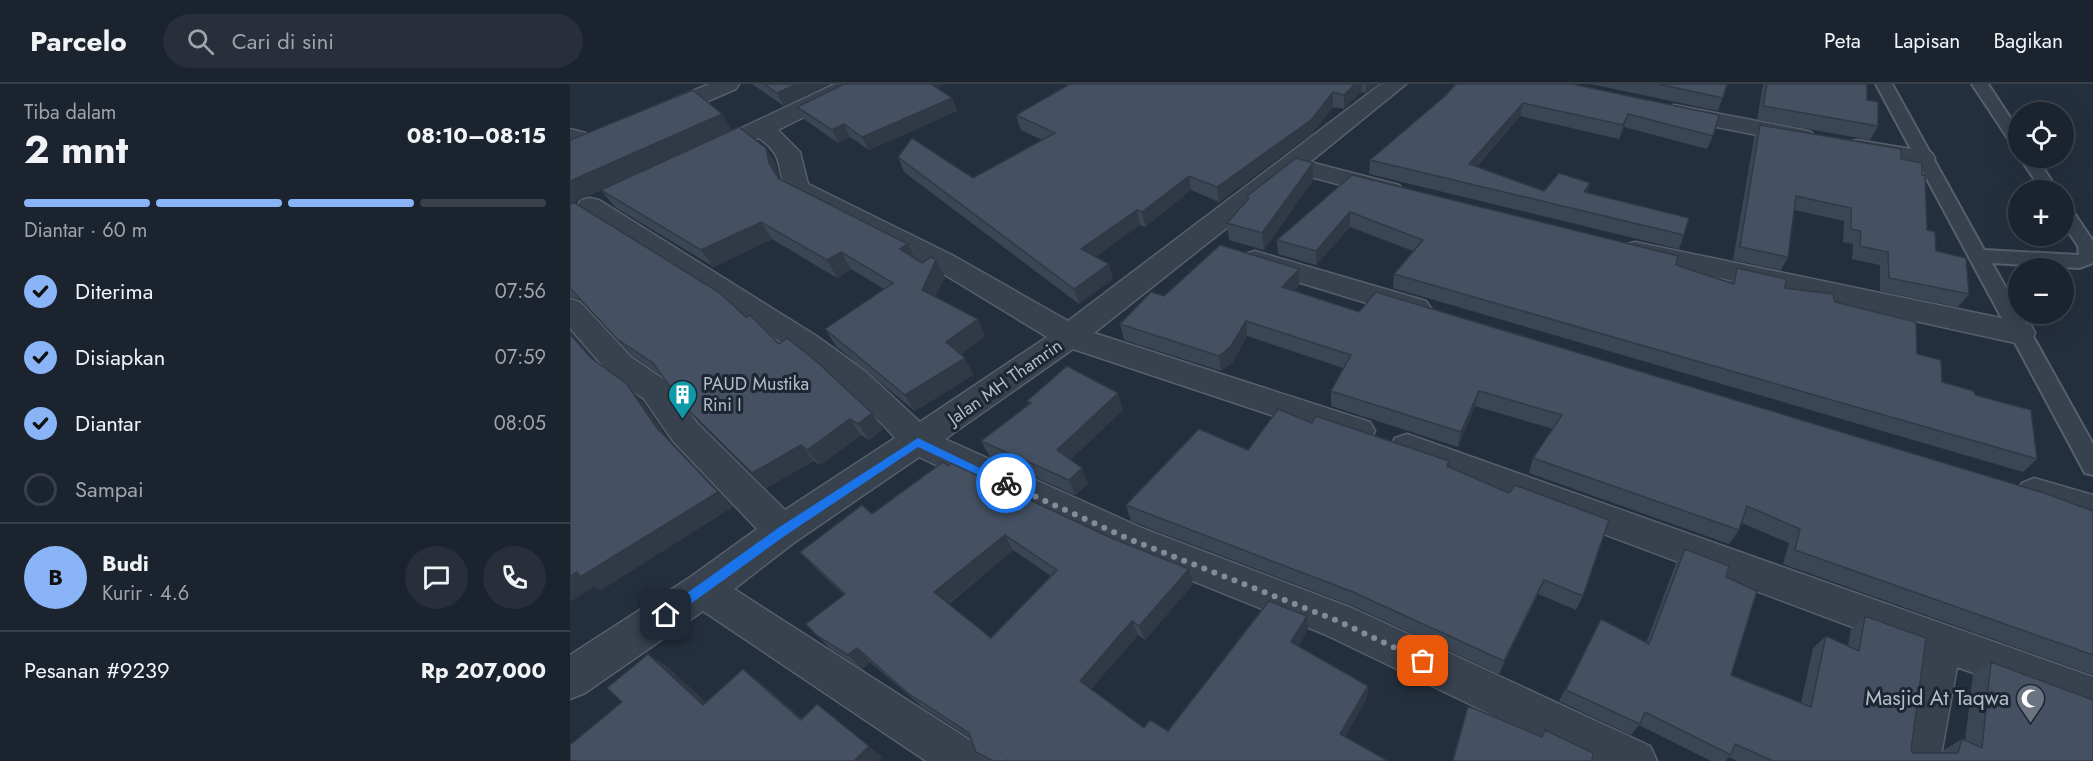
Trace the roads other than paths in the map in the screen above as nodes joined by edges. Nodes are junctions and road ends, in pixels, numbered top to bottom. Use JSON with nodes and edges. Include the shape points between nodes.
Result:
{"nodes":[{"id":1,"x":728,"y":84,"type":"edge"},
{"id":2,"x":852,"y":84,"type":"edge"},
{"id":3,"x":1395,"y":84,"type":"edge"},
{"id":4,"x":1884,"y":84,"type":"edge"},
{"id":5,"x":1980,"y":84,"type":"edge"},
{"id":6,"x":1654,"y":108,"type":"edge"},
{"id":7,"x":2008,"y":126,"type":"edge"},
{"id":8,"x":762,"y":129,"type":"junction"},
{"id":9,"x":602,"y":134,"type":"edge"},
{"id":10,"x":726,"y":142,"type":"edge"},
{"id":11,"x":570,"y":152,"type":"edge"},
{"id":12,"x":1923,"y":158,"type":"junction"},
{"id":13,"x":1292,"y":165,"type":"junction"},
{"id":14,"x":618,"y":192,"type":"edge"},
{"id":15,"x":1419,"y":197,"type":"edge"},
{"id":16,"x":580,"y":211,"type":"edge"},
{"id":17,"x":2074,"y":226,"type":"edge"},
{"id":18,"x":1193,"y":241,"type":"junction"},
{"id":19,"x":1616,"y":246,"type":"edge"},
{"id":20,"x":1979,"y":256,"type":"junction"},
{"id":21,"x":570,"y":309,"type":"edge"},
{"id":22,"x":1444,"y":316,"type":"edge"},
{"id":23,"x":2020,"y":333,"type":"junction"},
{"id":24,"x":1069,"y":336,"type":"junction"},
{"id":25,"x":918,"y":442,"type":"junction"},
{"id":26,"x":2093,"y":466,"type":"edge"},
{"id":27,"x":2002,"y":483,"type":"edge"},
{"id":28,"x":2093,"y":510,"type":"edge"},
{"id":29,"x":782,"y":531,"type":"junction"},
{"id":30,"x":704,"y":590,"type":"junction"},
{"id":31,"x":1941,"y":643,"type":"junction"},
{"id":32,"x":570,"y":679,"type":"edge"},
{"id":33,"x":2093,"y":697,"type":"edge"},
{"id":34,"x":964,"y":761,"type":"edge"},
{"id":35,"x":1635,"y":761,"type":"edge"},
{"id":36,"x":1918,"y":761,"type":"edge"}],
"edges":[{"from":1,"to":9,"type":"street"},
{"from":2,"to":8,"type":"street"},
{"from":3,"to":13,"type":"street","name":"Jalan MH Thamrin"},
{"from":4,"to":12,"type":"lane"},
{"from":5,"to":7,"type":"lane"},
{"from":6,"to":12,"type":"street"},
{"from":8,"to":10,"type":"street"},
{"from":8,"to":24,"type":"street","via":[[791,157],[792,179],[799,189],[942,261]]},
{"from":9,"to":11,"type":"street"},
{"from":12,"to":20,"type":"lane"},
{"from":13,"to":15,"type":"street"},
{"from":13,"to":18,"type":"street","name":"Jalan MH Thamrin"},
{"from":14,"to":16,"type":"street"},
{"from":16,"to":25,"type":"street","via":[[774,322],[840,369],[897,417]]},
{"from":17,"to":20,"type":"lane","via":[[2087,246],[2089,258],[2079,262]]},
{"from":18,"to":22,"type":"street"},
{"from":18,"to":24,"type":"street","name":"Jalan MH Thamrin"},
{"from":19,"to":23,"type":"street"},
{"from":20,"to":23,"type":"lane"},
{"from":21,"to":29,"type":"street","via":[[620,365],[655,390],[685,432]]},
{"from":23,"to":26,"type":"lane"},
{"from":24,"to":25,"type":"street","name":"Jalan MH Thamrin"},
{"from":24,"to":31,"type":"street","via":[[1447,460]]},
{"from":25,"to":29,"type":"street","name":"Jalan MH Thamrin"},
{"from":25,"to":35,"type":"street","via":[[1129,539],[1338,621]]},
{"from":27,"to":28,"type":"street"},
{"from":29,"to":30,"type":"street","name":"Jalan MH Thamrin"},
{"from":30,"to":32,"type":"street","name":"Jalan MH Thamrin"},
{"from":30,"to":34,"type":"street"},
{"from":31,"to":33,"type":"street"},
{"from":31,"to":36,"type":"street"}]}
